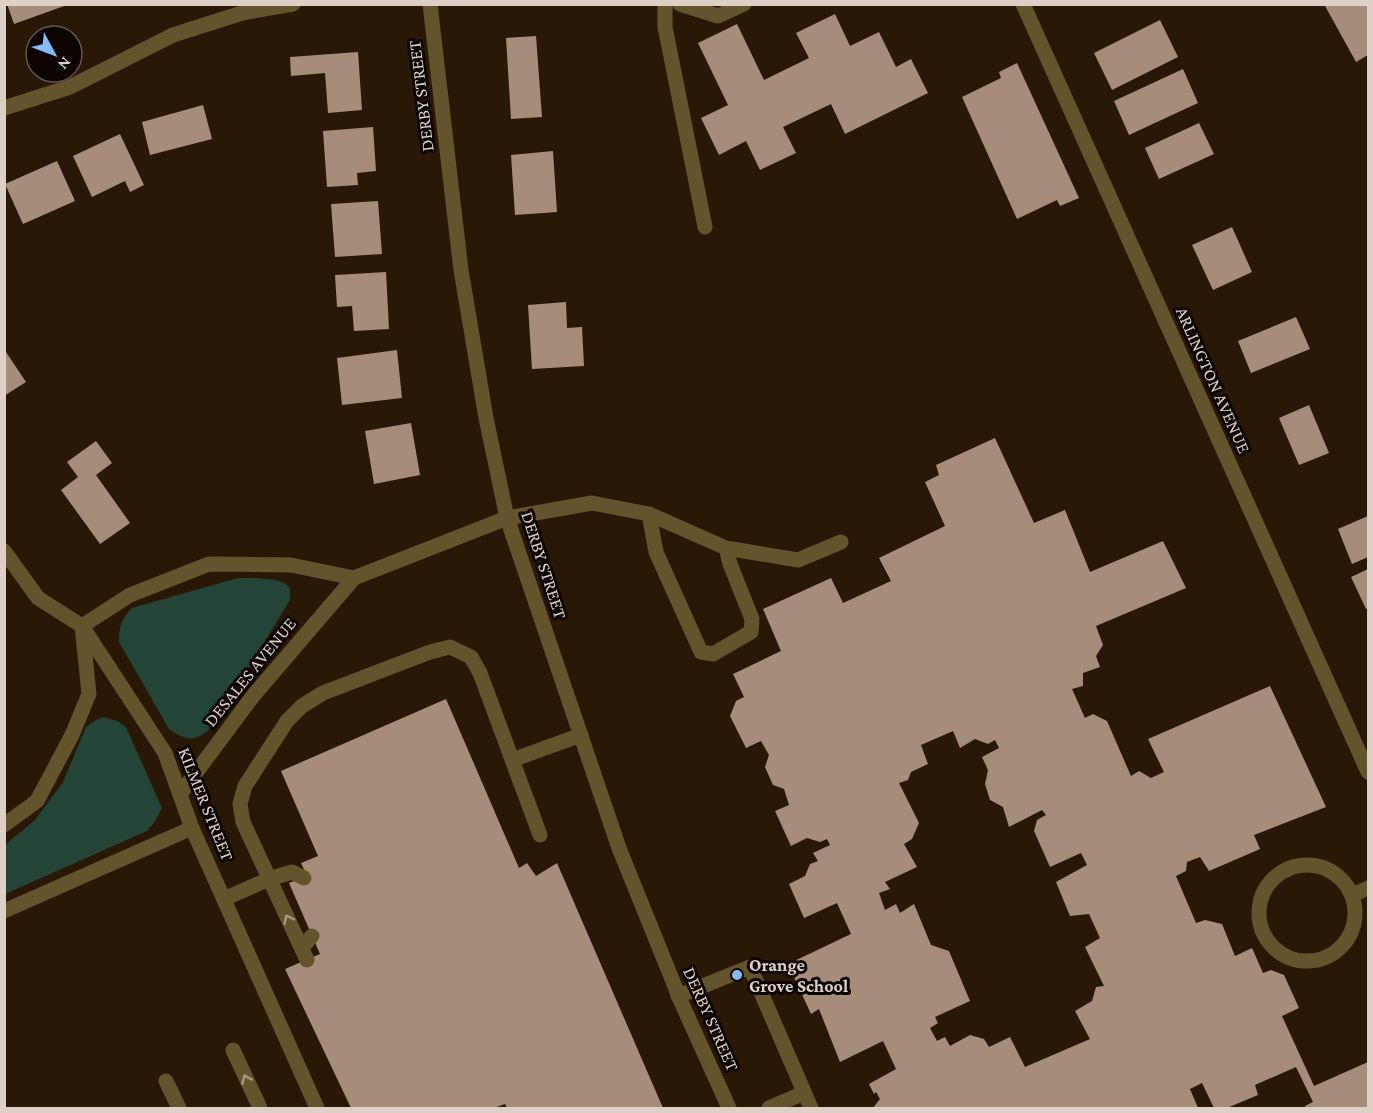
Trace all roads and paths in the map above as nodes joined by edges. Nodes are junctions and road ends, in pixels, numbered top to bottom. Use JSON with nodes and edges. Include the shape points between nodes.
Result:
{"nodes":[{"id":1,"x":293,"y":4,"type":"edge"},
{"id":2,"x":430,"y":4,"type":"edge"},
{"id":3,"x":665,"y":4,"type":"edge"},
{"id":4,"x":744,"y":4,"type":"edge"},
{"id":5,"x":1023,"y":4,"type":"edge"},
{"id":6,"x":684,"y":5,"type":"edge"},
{"id":7,"x":4,"y":108,"type":"edge"},
{"id":8,"x":705,"y":227,"type":"dead end"},
{"id":9,"x":649,"y":514,"type":"junction"},
{"id":10,"x":507,"y":518,"type":"junction"},
{"id":11,"x":841,"y":542,"type":"dead end"},
{"id":12,"x":726,"y":548,"type":"junction"},
{"id":13,"x":4,"y":551,"type":"edge"},
{"id":14,"x":354,"y":578,"type":"junction"},
{"id":15,"x":82,"y":626,"type":"junction"},
{"id":16,"x":581,"y":735,"type":"junction"},
{"id":17,"x":512,"y":760,"type":"junction"},
{"id":18,"x":1367,"y":767,"type":"edge"},
{"id":19,"x":180,"y":794,"type":"junction"},
{"id":20,"x":4,"y":825,"type":"edge"},
{"id":21,"x":192,"y":828,"type":"junction"},
{"id":22,"x":540,"y":835,"type":"dead end"},
{"id":23,"x":304,"y":878,"type":"dead end"},
{"id":24,"x":269,"y":879,"type":"junction"},
{"id":25,"x":1368,"y":888,"type":"edge"},
{"id":26,"x":1352,"y":895,"type":"junction"},
{"id":27,"x":224,"y":899,"type":"junction"},
{"id":28,"x":4,"y":912,"type":"edge"},
{"id":29,"x":312,"y":936,"type":"dead end"},
{"id":30,"x":678,"y":996,"type":"junction"},
{"id":31,"x":233,"y":1050,"type":"dead end"},
{"id":32,"x":166,"y":1081,"type":"dead end"},
{"id":33,"x":804,"y":1093,"type":"junction"},
{"id":34,"x":179,"y":1108,"type":"edge"},
{"id":35,"x":260,"y":1108,"type":"edge"},
{"id":36,"x":317,"y":1108,"type":"edge"},
{"id":37,"x":729,"y":1108,"type":"edge"},
{"id":38,"x":769,"y":1108,"type":"edge"},
{"id":39,"x":811,"y":1108,"type":"edge"}],
"edges":[{"from":1,"to":7,"type":"street","via":[[242,13],[173,34],[70,87]]},
{"from":2,"to":10,"type":"street","name":"DERBY STREET","via":[[461,270]]},
{"from":3,"to":8,"type":"street","via":[[665,27]]},
{"from":4,"to":6,"type":"street","via":[[718,16]]},
{"from":5,"to":18,"type":"street","name":"ARLINGTON AVENUE"},
{"from":9,"to":10,"type":"street","via":[[592,503]]},
{"from":9,"to":12,"type":"street"},
{"from":9,"to":12,"type":"street","via":[[656,552],[701,652],[713,654],[751,632],[752,619]]},
{"from":10,"to":14,"type":"street"},
{"from":10,"to":16,"type":"street","name":"DERBY STREET"},
{"from":11,"to":12,"type":"street","via":[[798,560]]},
{"from":13,"to":15,"type":"street","name":"KILMER STREET","via":[[38,598]]},
{"from":14,"to":15,"type":"street","via":[[291,565],[209,564],[130,595]]},
{"from":14,"to":19,"type":"street","name":"DESALES AVENUE","via":[[253,696]]},
{"from":15,"to":19,"type":"street","name":"KILMER STREET","via":[[165,753]]},
{"from":15,"to":20,"type":"street","via":[[89,694],[37,801]]},
{"from":16,"to":17,"type":"street"},
{"from":16,"to":30,"type":"street","name":"DERBY STREET","via":[[619,848]]},
{"from":17,"to":22,"type":"street"},
{"from":17,"to":24,"type":"street","via":[[480,673],[471,657],[450,647],[322,693],[302,705],[287,721],[244,786],[240,804],[243,822]]},
{"from":19,"to":21,"type":"street","name":"KILMER STREET"},
{"from":21,"to":27,"type":"street","name":"KILMER STREET"},
{"from":21,"to":28,"type":"street"},
{"from":23,"to":24,"type":"street","via":[[292,872]]},
{"from":24,"to":27,"type":"street"},
{"from":29,"to":24,"type":"street","one_way":true,"via":[[304,954]]},
{"from":25,"to":26,"type":"street"},
{"from":26,"to":26,"type":"street","via":[[1345,882],[1333,873],[1304,865],[1290,868],[1276,876],[1264,894],[1259,917],[1263,933],[1286,957],[1319,960],[1346,942],[1354,927]]},
{"from":27,"to":36,"type":"street","name":"KILMER STREET"},
{"from":30,"to":33,"type":"street","via":[[750,967]]},
{"from":30,"to":37,"type":"street","name":"DERBY STREET"},
{"from":35,"to":31,"type":"street","one_way":true},
{"from":32,"to":34,"type":"street"},
{"from":33,"to":38,"type":"street"},
{"from":33,"to":39,"type":"street"}]}
